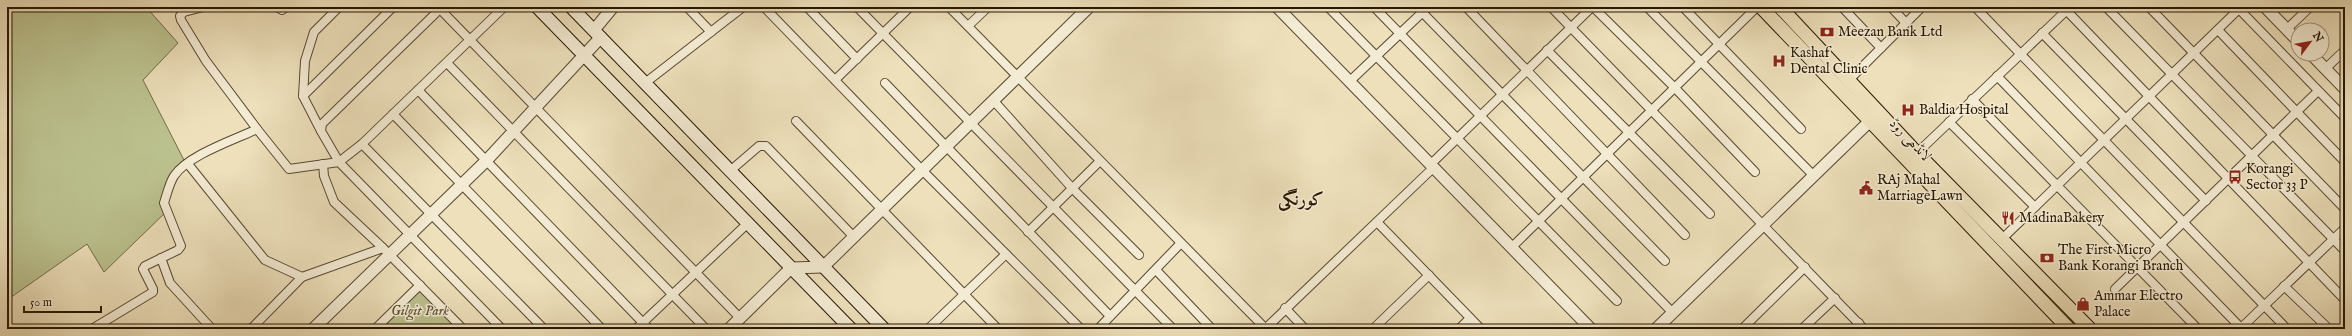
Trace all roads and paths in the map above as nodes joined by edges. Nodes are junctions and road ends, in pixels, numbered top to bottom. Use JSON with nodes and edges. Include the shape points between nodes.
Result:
{"nodes":[{"id":1,"x":203,"y":7,"type":"edge"},
{"id":2,"x":277,"y":7,"type":"edge"},
{"id":3,"x":286,"y":7,"type":"edge"},
{"id":4,"x":339,"y":7,"type":"edge"},
{"id":5,"x":394,"y":7,"type":"edge"},
{"id":6,"x":504,"y":7,"type":"edge"},
{"id":7,"x":537,"y":7,"type":"edge"},
{"id":8,"x":571,"y":7,"type":"edge"},
{"id":9,"x":613,"y":7,"type":"edge"},
{"id":10,"x":687,"y":7,"type":"edge"},
{"id":11,"x":743,"y":7,"type":"edge"},
{"id":12,"x":764,"y":7,"type":"edge"},
{"id":13,"x":807,"y":7,"type":"edge"},
{"id":14,"x":857,"y":7,"type":"edge"},
{"id":15,"x":910,"y":7,"type":"edge"},
{"id":16,"x":949,"y":7,"type":"edge"},
{"id":17,"x":988,"y":7,"type":"edge"},
{"id":18,"x":1089,"y":7,"type":"edge"},
{"id":19,"x":1277,"y":7,"type":"edge"},
{"id":20,"x":1328,"y":7,"type":"edge"},
{"id":21,"x":1374,"y":7,"type":"edge"},
{"id":22,"x":1466,"y":7,"type":"edge"},
{"id":23,"x":1551,"y":7,"type":"edge"},
{"id":24,"x":1592,"y":7,"type":"edge"},
{"id":25,"x":1647,"y":7,"type":"edge"},
{"id":26,"x":1683,"y":7,"type":"edge"},
{"id":27,"x":1757,"y":7,"type":"edge"},
{"id":28,"x":1760,"y":7,"type":"edge"},
{"id":29,"x":1780,"y":7,"type":"edge"},
{"id":30,"x":1842,"y":7,"type":"edge"},
{"id":31,"x":1891,"y":7,"type":"edge"},
{"id":32,"x":1922,"y":7,"type":"edge"},
{"id":33,"x":1975,"y":7,"type":"edge"},
{"id":34,"x":2106,"y":7,"type":"edge"},
{"id":35,"x":2149,"y":7,"type":"edge"},
{"id":36,"x":2265,"y":7,"type":"edge"},
{"id":37,"x":2310,"y":7,"type":"edge"},
{"id":38,"x":439,"y":8,"type":"edge"},
{"id":39,"x":2239,"y":8,"type":"edge"},
{"id":40,"x":1422,"y":9,"type":"edge"},
{"id":41,"x":2068,"y":9,"type":"edge"},
{"id":42,"x":1906,"y":23,"type":"junction"},
{"id":43,"x":968,"y":26,"type":"junction"},
{"id":44,"x":1570,"y":27,"type":"junction"},
{"id":45,"x":2218,"y":30,"type":"junction"},
{"id":46,"x":2287,"y":30,"type":"junction"},
{"id":47,"x":711,"y":32,"type":"junction"},
{"id":48,"x":1400,"y":33,"type":"junction"},
{"id":49,"x":2042,"y":33,"type":"junction"},
{"id":50,"x":2290,"y":33,"type":"edge"},
{"id":51,"x":597,"y":34,"type":"junction"},
{"id":52,"x":883,"y":34,"type":"junction"},
{"id":53,"x":470,"y":40,"type":"junction"},
{"id":54,"x":1719,"y":44,"type":"junction"},
{"id":55,"x":1881,"y":48,"type":"junction"},
{"id":56,"x":1547,"y":50,"type":"junction"},
{"id":57,"x":2345,"y":50,"type":"edge"},
{"id":58,"x":2020,"y":53,"type":"junction"},
{"id":59,"x":2194,"y":53,"type":"junction"},
{"id":60,"x":584,"y":55,"type":"junction"},
{"id":61,"x":1376,"y":57,"type":"junction"},
{"id":62,"x":857,"y":59,"type":"junction"},
{"id":63,"x":2318,"y":62,"type":"edge"},
{"id":64,"x":447,"y":63,"type":"junction"},
{"id":65,"x":1700,"y":63,"type":"junction"},
{"id":66,"x":2325,"y":69,"type":"junction"},
{"id":67,"x":1527,"y":70,"type":"junction"},
{"id":68,"x":2172,"y":74,"type":"junction"},
{"id":69,"x":1996,"y":76,"type":"junction"},
{"id":70,"x":1017,"y":77,"type":"junction"},
{"id":71,"x":835,"y":80,"type":"junction"},
{"id":72,"x":1849,"y":80,"type":"junction"},
{"id":73,"x":1350,"y":81,"type":"junction"},
{"id":74,"x":646,"y":83,"type":"junction"},
{"id":75,"x":885,"y":83,"type":"dead end"},
{"id":76,"x":1675,"y":88,"type":"junction"},
{"id":77,"x":2345,"y":89,"type":"edge"},
{"id":78,"x":418,"y":90,"type":"junction"},
{"id":79,"x":2318,"y":90,"type":"junction"},
{"id":80,"x":1503,"y":94,"type":"junction"},
{"id":81,"x":303,"y":96,"type":"junction"},
{"id":82,"x":2149,"y":96,"type":"junction"},
{"id":83,"x":1972,"y":99,"type":"junction"},
{"id":84,"x":993,"y":100,"type":"junction"},
{"id":85,"x":536,"y":108,"type":"junction"},
{"id":86,"x":1651,"y":112,"type":"junction"},
{"id":87,"x":2296,"y":112,"type":"junction"},
{"id":88,"x":393,"y":114,"type":"junction"},
{"id":89,"x":1480,"y":115,"type":"junction"},
{"id":90,"x":2345,"y":118,"type":"edge"},
{"id":91,"x":2125,"y":119,"type":"junction"},
{"id":92,"x":796,"y":121,"type":"dead end"},
{"id":93,"x":1870,"y":121,"type":"junction"},
{"id":94,"x":970,"y":122,"type":"junction"},
{"id":95,"x":1949,"y":122,"type":"junction"},
{"id":96,"x":257,"y":129,"type":"junction"},
{"id":97,"x":1801,"y":129,"type":"dead end"},
{"id":98,"x":321,"y":131,"type":"junction"},
{"id":99,"x":514,"y":131,"type":"junction"},
{"id":100,"x":1629,"y":133,"type":"junction"},
{"id":101,"x":2273,"y":135,"type":"junction"},
{"id":102,"x":1457,"y":138,"type":"junction"},
{"id":103,"x":2105,"y":139,"type":"junction"},
{"id":104,"x":362,"y":144,"type":"junction"},
{"id":105,"x":946,"y":146,"type":"junction"},
{"id":106,"x":1917,"y":152,"type":"junction"},
{"id":107,"x":1608,"y":154,"type":"junction"},
{"id":108,"x":2252,"y":156,"type":"junction"},
{"id":109,"x":486,"y":161,"type":"junction"},
{"id":110,"x":1100,"y":161,"type":"junction"},
{"id":111,"x":338,"y":162,"type":"junction"},
{"id":112,"x":2345,"y":162,"type":"edge"},
{"id":113,"x":2081,"y":163,"type":"junction"},
{"id":114,"x":188,"y":164,"type":"junction"},
{"id":115,"x":323,"y":164,"type":"junction"},
{"id":116,"x":1432,"y":166,"type":"junction"},
{"id":117,"x":922,"y":170,"type":"junction"},
{"id":118,"x":730,"y":171,"type":"junction"},
{"id":119,"x":1755,"y":172,"type":"dead end"},
{"id":120,"x":1813,"y":175,"type":"junction"},
{"id":121,"x":1583,"y":178,"type":"junction"},
{"id":122,"x":2229,"y":179,"type":"junction"},
{"id":123,"x":462,"y":185,"type":"junction"},
{"id":124,"x":2057,"y":186,"type":"junction"},
{"id":125,"x":1072,"y":188,"type":"junction"},
{"id":126,"x":1561,"y":199,"type":"junction"},
{"id":127,"x":2206,"y":201,"type":"junction"},
{"id":128,"x":1052,"y":207,"type":"junction"},
{"id":129,"x":2035,"y":207,"type":"junction"},
{"id":130,"x":882,"y":209,"type":"junction"},
{"id":131,"x":2345,"y":209,"type":"edge"},
{"id":132,"x":1710,"y":214,"type":"dead end"},
{"id":133,"x":432,"y":216,"type":"junction"},
{"id":134,"x":1377,"y":222,"type":"junction"},
{"id":135,"x":1538,"y":222,"type":"junction"},
{"id":136,"x":2184,"y":222,"type":"junction"},
{"id":137,"x":748,"y":223,"type":"junction"},
{"id":138,"x":1762,"y":225,"type":"junction"},
{"id":139,"x":2345,"y":228,"type":"edge"},
{"id":140,"x":1028,"y":232,"type":"junction"},
{"id":141,"x":411,"y":235,"type":"junction"},
{"id":142,"x":1685,"y":235,"type":"dead end"},
{"id":143,"x":854,"y":236,"type":"junction"},
{"id":144,"x":2002,"y":239,"type":"junction"},
{"id":145,"x":2333,"y":239,"type":"junction"},
{"id":146,"x":1181,"y":243,"type":"junction"},
{"id":147,"x":2160,"y":245,"type":"junction"},
{"id":148,"x":1512,"y":247,"type":"junction"},
{"id":149,"x":2345,"y":251,"type":"edge"},
{"id":150,"x":387,"y":252,"type":"junction"},
{"id":151,"x":1006,"y":254,"type":"junction"},
{"id":152,"x":1140,"y":255,"type":"dead end"},
{"id":153,"x":161,"y":258,"type":"junction"},
{"id":154,"x":1665,"y":261,"type":"dead end"},
{"id":155,"x":2309,"y":262,"type":"junction"},
{"id":156,"x":823,"y":267,"type":"junction"},
{"id":157,"x":2137,"y":267,"type":"junction"},
{"id":158,"x":792,"y":268,"type":"junction"},
{"id":159,"x":1805,"y":268,"type":"junction"},
{"id":160,"x":1156,"y":270,"type":"junction"},
{"id":161,"x":695,"y":273,"type":"junction"},
{"id":162,"x":1429,"y":275,"type":"junction"},
{"id":163,"x":302,"y":277,"type":"junction"},
{"id":164,"x":420,"y":285,"type":"junction"},
{"id":165,"x":2284,"y":286,"type":"junction"},
{"id":166,"x":2115,"y":289,"type":"dead end"},
{"id":167,"x":1136,"y":291,"type":"junction"},
{"id":168,"x":672,"y":294,"type":"junction"},
{"id":169,"x":964,"y":294,"type":"junction"},
{"id":170,"x":1835,"y":298,"type":"junction"},
{"id":171,"x":2345,"y":300,"type":"edge"},
{"id":172,"x":1617,"y":301,"type":"dead end"},
{"id":173,"x":2264,"y":306,"type":"junction"},
{"id":174,"x":1285,"y":308,"type":"junction"},
{"id":175,"x":1673,"y":313,"type":"junction"},
{"id":176,"x":1110,"y":316,"type":"junction"},
{"id":177,"x":1470,"y":318,"type":"junction"},
{"id":178,"x":643,"y":323,"type":"junction"},
{"id":179,"x":734,"y":325,"type":"edge"},
{"id":180,"x":1859,"y":327,"type":"edge"},
{"id":181,"x":92,"y":329,"type":"edge"},
{"id":182,"x":212,"y":329,"type":"edge"},
{"id":183,"x":250,"y":329,"type":"edge"},
{"id":184,"x":313,"y":329,"type":"edge"},
{"id":185,"x":375,"y":329,"type":"edge"},
{"id":186,"x":463,"y":329,"type":"edge"},
{"id":187,"x":502,"y":329,"type":"edge"},
{"id":188,"x":544,"y":329,"type":"edge"},
{"id":189,"x":602,"y":329,"type":"edge"},
{"id":190,"x":636,"y":329,"type":"edge"},
{"id":191,"x":649,"y":329,"type":"edge"},
{"id":192,"x":706,"y":329,"type":"edge"},
{"id":193,"x":851,"y":329,"type":"edge"},
{"id":194,"x":884,"y":329,"type":"edge"},
{"id":195,"x":928,"y":329,"type":"edge"},
{"id":196,"x":998,"y":329,"type":"edge"},
{"id":197,"x":1081,"y":329,"type":"edge"},
{"id":198,"x":1098,"y":329,"type":"edge"},
{"id":199,"x":1173,"y":329,"type":"edge"},
{"id":200,"x":1212,"y":329,"type":"edge"},
{"id":201,"x":1265,"y":329,"type":"edge"},
{"id":202,"x":1305,"y":329,"type":"edge"},
{"id":203,"x":1373,"y":329,"type":"edge"},
{"id":204,"x":1459,"y":329,"type":"edge"},
{"id":205,"x":1481,"y":329,"type":"edge"},
{"id":206,"x":1590,"y":329,"type":"edge"},
{"id":207,"x":1656,"y":329,"type":"edge"},
{"id":208,"x":1742,"y":329,"type":"edge"},
{"id":209,"x":1802,"y":329,"type":"edge"},
{"id":210,"x":2069,"y":329,"type":"edge"},
{"id":211,"x":2090,"y":329,"type":"edge"},
{"id":212,"x":2198,"y":329,"type":"edge"},
{"id":213,"x":2241,"y":329,"type":"edge"},
{"id":214,"x":2287,"y":329,"type":"edge"},
{"id":215,"x":2329,"y":329,"type":"edge"}],
"edges":[{"from":1,"to":96,"type":"street","via":[[184,12],[180,16],[181,20],[206,61]]},
{"from":2,"to":3,"type":"street","via":[[282,10]]},
{"from":4,"to":81,"type":"street","via":[[314,32],[305,61]]},
{"from":5,"to":81,"type":"street"},
{"from":6,"to":53,"type":"street"},
{"from":7,"to":60,"type":"main road"},
{"from":8,"to":51,"type":"main road"},
{"from":9,"to":51,"type":"street"},
{"from":10,"to":47,"type":"street"},
{"from":11,"to":47,"type":"street"},
{"from":12,"to":71,"type":"street"},
{"from":13,"to":62,"type":"street"},
{"from":14,"to":52,"type":"street"},
{"from":15,"to":52,"type":"street"},
{"from":16,"to":43,"type":"street"},
{"from":17,"to":43,"type":"street"},
{"from":18,"to":70,"type":"street"},
{"from":19,"to":73,"type":"street"},
{"from":20,"to":61,"type":"street"},
{"from":21,"to":48,"type":"street"},
{"from":22,"to":67,"type":"street"},
{"from":23,"to":44,"type":"street"},
{"from":24,"to":44,"type":"street"},
{"from":24,"to":76,"type":"street"},
{"from":25,"to":65,"type":"street"},
{"from":26,"to":54,"type":"street"},
{"from":27,"to":54,"type":"street"},
{"from":28,"to":93,"type":"main road","name":"لانڈھی روڈ"},
{"from":29,"to":72,"type":"main road","name":"لانڈھی روڈ"},
{"from":30,"to":55,"type":"street"},
{"from":31,"to":42,"type":"street"},
{"from":32,"to":42,"type":"street"},
{"from":33,"to":58,"type":"street"},
{"from":34,"to":68,"type":"street"},
{"from":35,"to":59,"type":"street"},
{"from":36,"to":46,"type":"street"},
{"from":37,"to":46,"type":"street"},
{"from":38,"to":53,"type":"street"},
{"from":38,"to":98,"type":"street","via":[[322,124]]},
{"from":39,"to":45,"type":"street"},
{"from":39,"to":79,"type":"street"},
{"from":40,"to":48,"type":"street"},
{"from":40,"to":80,"type":"street"},
{"from":41,"to":49,"type":"street"},
{"from":41,"to":82,"type":"street"},
{"from":42,"to":55,"type":"street"},
{"from":43,"to":70,"type":"street"},
{"from":44,"to":56,"type":"street"},
{"from":44,"to":86,"type":"street"},
{"from":45,"to":59,"type":"street"},
{"from":45,"to":87,"type":"street"},
{"from":46,"to":50,"type":"street"},
{"from":47,"to":74,"type":"street"},
{"from":48,"to":61,"type":"street"},
{"from":48,"to":89,"type":"street"},
{"from":49,"to":58,"type":"street"},
{"from":49,"to":91,"type":"street"},
{"from":51,"to":60,"type":"street"},
{"from":51,"to":74,"type":"main road"},
{"from":52,"to":62,"type":"street"},
{"from":52,"to":94,"type":"street"},
{"from":53,"to":64,"type":"street"},
{"from":53,"to":85,"type":"street"},
{"from":54,"to":65,"type":"street"},
{"from":54,"to":97,"type":"street"},
{"from":55,"to":72,"type":"street"},
{"from":56,"to":67,"type":"street"},
{"from":56,"to":100,"type":"street"},
{"from":57,"to":66,"type":"street"},
{"from":58,"to":69,"type":"street"},
{"from":58,"to":103,"type":"street"},
{"from":59,"to":68,"type":"street"},
{"from":59,"to":101,"type":"street"},
{"from":60,"to":85,"type":"street"},
{"from":60,"to":137,"type":"main road"},
{"from":61,"to":73,"type":"street"},
{"from":61,"to":102,"type":"street"},
{"from":62,"to":71,"type":"street"},
{"from":63,"to":66,"type":"street"},
{"from":64,"to":78,"type":"street"},
{"from":64,"to":99,"type":"street"},
{"from":65,"to":76,"type":"street"},
{"from":65,"to":120,"type":"street"},
{"from":66,"to":77,"type":"street"},
{"from":67,"to":80,"type":"street"},
{"from":67,"to":107,"type":"street"},
{"from":68,"to":82,"type":"street"},
{"from":68,"to":108,"type":"street"},
{"from":69,"to":83,"type":"street"},
{"from":69,"to":113,"type":"street"},
{"from":70,"to":84,"type":"street"},
{"from":70,"to":110,"type":"street"},
{"from":71,"to":117,"type":"street"},
{"from":72,"to":106,"type":"main road","name":"لانڈھی روڈ"},
{"from":73,"to":116,"type":"street"},
{"from":74,"to":118,"type":"main road"},
{"from":75,"to":105,"type":"street"},
{"from":76,"to":86,"type":"street"},
{"from":76,"to":119,"type":"street"},
{"from":78,"to":88,"type":"street"},
{"from":78,"to":109,"type":"street"},
{"from":79,"to":87,"type":"street"},
{"from":79,"to":90,"type":"street"},
{"from":80,"to":89,"type":"street"},
{"from":80,"to":121,"type":"street"},
{"from":81,"to":98,"type":"street"},
{"from":82,"to":91,"type":"street"},
{"from":82,"to":122,"type":"street"},
{"from":83,"to":95,"type":"street"},
{"from":83,"to":124,"type":"street"},
{"from":84,"to":94,"type":"street"},
{"from":84,"to":125,"type":"street"},
{"from":85,"to":99,"type":"street"},
{"from":85,"to":161,"type":"street"},
{"from":86,"to":100,"type":"street"},
{"from":86,"to":138,"type":"street"},
{"from":87,"to":101,"type":"street"},
{"from":87,"to":112,"type":"street"},
{"from":88,"to":104,"type":"street"},
{"from":88,"to":123,"type":"street"},
{"from":89,"to":102,"type":"street"},
{"from":89,"to":126,"type":"street"},
{"from":91,"to":103,"type":"street"},
{"from":91,"to":127,"type":"street"},
{"from":92,"to":130,"type":"street"},
{"from":93,"to":120,"type":"street"},
{"from":93,"to":210,"type":"main road","name":"لانڈھی روڈ"},
{"from":94,"to":105,"type":"street"},
{"from":94,"to":128,"type":"street"},
{"from":95,"to":106,"type":"street"},
{"from":95,"to":129,"type":"street"},
{"from":96,"to":114,"type":"street"},
{"from":96,"to":115,"type":"street","via":[[289,169]]},
{"from":98,"to":111,"type":"street"},
{"from":99,"to":109,"type":"street"},
{"from":99,"to":168,"type":"street"},
{"from":100,"to":107,"type":"street"},
{"from":100,"to":132,"type":"street"},
{"from":101,"to":108,"type":"street"},
{"from":101,"to":131,"type":"street"},
{"from":102,"to":116,"type":"street"},
{"from":102,"to":135,"type":"street"},
{"from":103,"to":113,"type":"street"},
{"from":103,"to":136,"type":"street"},
{"from":104,"to":111,"type":"street"},
{"from":104,"to":133,"type":"street"},
{"from":105,"to":117,"type":"street"},
{"from":105,"to":140,"type":"street"},
{"from":106,"to":144,"type":"main road","name":"لانڈھی روڈ"},
{"from":107,"to":121,"type":"street"},
{"from":107,"to":142,"type":"street"},
{"from":108,"to":122,"type":"street"},
{"from":108,"to":145,"type":"street"},
{"from":109,"to":123,"type":"street"},
{"from":109,"to":178,"type":"street"},
{"from":110,"to":125,"type":"street"},
{"from":110,"to":146,"type":"street"},
{"from":111,"to":115,"type":"street"},
{"from":111,"to":141,"type":"street"},
{"from":113,"to":124,"type":"street"},
{"from":113,"to":147,"type":"street"},
{"from":114,"to":153,"type":"street","via":[[174,176],[164,203],[181,246]]},
{"from":114,"to":163,"type":"street","via":[[265,260]]},
{"from":115,"to":150,"type":"street","via":[[324,176],[334,202]]},
{"from":116,"to":134,"type":"street"},
{"from":116,"to":148,"type":"street"},
{"from":117,"to":130,"type":"street"},
{"from":117,"to":151,"type":"street"},
{"from":118,"to":143,"type":"street","via":[[759,146],[766,146]]},
{"from":118,"to":156,"type":"main road"},
{"from":120,"to":138,"type":"street"},
{"from":121,"to":126,"type":"street"},
{"from":121,"to":154,"type":"street"},
{"from":122,"to":127,"type":"street"},
{"from":122,"to":155,"type":"street"},
{"from":123,"to":133,"type":"street"},
{"from":123,"to":189,"type":"street"},
{"from":124,"to":129,"type":"street"},
{"from":124,"to":157,"type":"street"},
{"from":125,"to":128,"type":"street"},
{"from":125,"to":152,"type":"street"},
{"from":126,"to":135,"type":"street"},
{"from":126,"to":175,"type":"street"},
{"from":127,"to":136,"type":"street"},
{"from":128,"to":140,"type":"street"},
{"from":128,"to":167,"type":"street"},
{"from":129,"to":144,"type":"street"},
{"from":130,"to":143,"type":"street"},
{"from":130,"to":169,"type":"street"},
{"from":133,"to":141,"type":"street"},
{"from":133,"to":188,"type":"street"},
{"from":134,"to":162,"type":"street"},
{"from":134,"to":174,"type":"street"},
{"from":135,"to":148,"type":"street"},
{"from":135,"to":172,"type":"street"},
{"from":136,"to":147,"type":"street"},
{"from":136,"to":173,"type":"street"},
{"from":137,"to":158,"type":"main road"},
{"from":137,"to":161,"type":"street"},
{"from":138,"to":159,"type":"street"},
{"from":138,"to":175,"type":"street"},
{"from":139,"to":145,"type":"street"},
{"from":140,"to":176,"type":"street"},
{"from":141,"to":150,"type":"street"},
{"from":141,"to":187,"type":"street"},
{"from":143,"to":156,"type":"street"},
{"from":144,"to":211,"type":"main road","name":"لانڈھی روڈ"},
{"from":145,"to":149,"type":"street"},
{"from":145,"to":155,"type":"street"},
{"from":146,"to":160,"type":"street"},
{"from":146,"to":201,"type":"street"},
{"from":147,"to":157,"type":"street"},
{"from":147,"to":213,"type":"street"},
{"from":148,"to":206,"type":"street"},
{"from":150,"to":163,"type":"street"},
{"from":150,"to":164,"type":"street"},
{"from":150,"to":184,"type":"street"},
{"from":151,"to":169,"type":"street"},
{"from":151,"to":197,"type":"street"},
{"from":153,"to":181,"type":"street","via":[[143,269],[153,292]]},
{"from":153,"to":182,"type":"street","via":[[170,282]]},
{"from":155,"to":165,"type":"street"},
{"from":155,"to":171,"type":"street"},
{"from":156,"to":158,"type":"street"},
{"from":156,"to":194,"type":"main road"},
{"from":157,"to":166,"type":"street"},
{"from":157,"to":212,"type":"street"},
{"from":158,"to":179,"type":"street"},
{"from":158,"to":193,"type":"main road"},
{"from":159,"to":170,"type":"street"},
{"from":159,"to":208,"type":"street"},
{"from":160,"to":167,"type":"street"},
{"from":160,"to":200,"type":"street"},
{"from":161,"to":168,"type":"street"},
{"from":161,"to":179,"type":"street"},
{"from":162,"to":177,"type":"street"},
{"from":162,"to":203,"type":"street"},
{"from":163,"to":183,"type":"street"},
{"from":164,"to":185,"type":"street"},
{"from":164,"to":186,"type":"street"},
{"from":165,"to":173,"type":"street"},
{"from":165,"to":215,"type":"street"},
{"from":167,"to":176,"type":"street"},
{"from":167,"to":199,"type":"street"},
{"from":168,"to":178,"type":"street"},
{"from":168,"to":192,"type":"street"},
{"from":169,"to":195,"type":"street"},
{"from":169,"to":196,"type":"street"},
{"from":170,"to":180,"type":"street"},
{"from":170,"to":209,"type":"street"},
{"from":173,"to":213,"type":"street"},
{"from":173,"to":214,"type":"street"},
{"from":174,"to":201,"type":"street"},
{"from":174,"to":202,"type":"street"},
{"from":175,"to":207,"type":"street"},
{"from":176,"to":198,"type":"street"},
{"from":177,"to":204,"type":"street"},
{"from":177,"to":205,"type":"street"},
{"from":178,"to":190,"type":"street"},
{"from":178,"to":191,"type":"street"}]}
